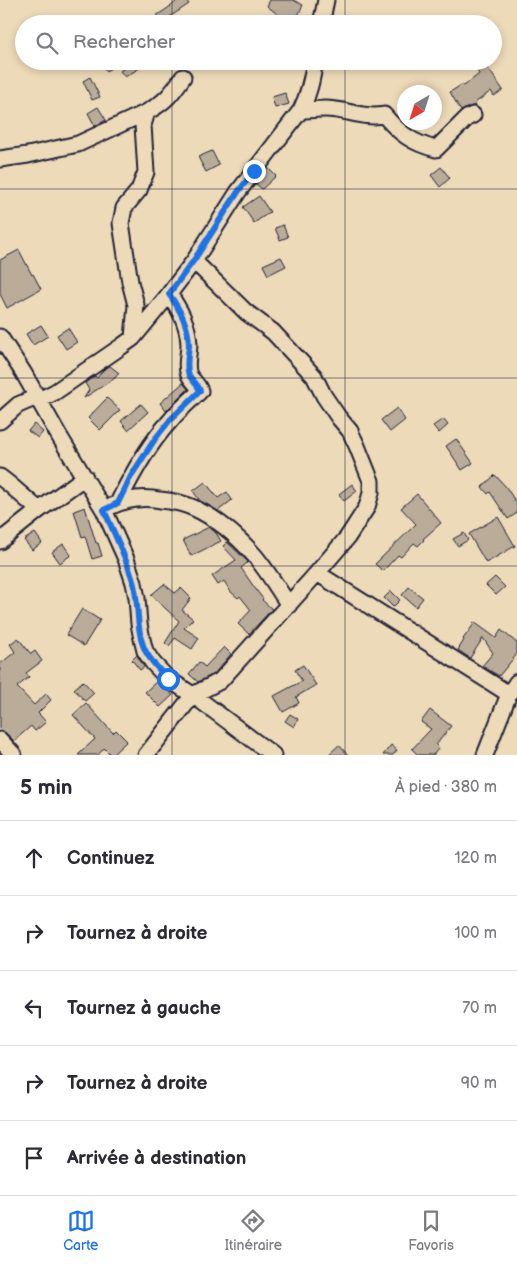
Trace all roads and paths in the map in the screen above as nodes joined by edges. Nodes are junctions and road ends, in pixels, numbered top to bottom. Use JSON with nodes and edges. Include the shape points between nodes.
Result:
{"nodes":[{"id":1,"x":326,"y":0,"type":"edge"},
{"id":2,"x":323,"y":15,"type":"edge"},
{"id":3,"x":314,"y":70,"type":"edge"},
{"id":4,"x":183,"y":77,"type":"dead end"},
{"id":5,"x":301,"y":110,"type":"junction"},
{"id":6,"x":147,"y":112,"type":"junction"},
{"id":7,"x":474,"y":115,"type":"dead end"},
{"id":8,"x":0,"y":159,"type":"edge"},
{"id":9,"x":194,"y":260,"type":"junction"},
{"id":10,"x":169,"y":294,"type":"junction"},
{"id":11,"x":0,"y":338,"type":"edge"},
{"id":12,"x":133,"y":338,"type":"junction"},
{"id":13,"x":39,"y":400,"type":"junction"},
{"id":14,"x":0,"y":421,"type":"edge"},
{"id":15,"x":0,"y":477,"type":"edge"},
{"id":16,"x":85,"y":477,"type":"junction"},
{"id":17,"x":118,"y":503,"type":"junction"},
{"id":18,"x":39,"y":510,"type":"junction"},
{"id":19,"x":104,"y":510,"type":"junction"},
{"id":20,"x":0,"y":541,"type":"edge"},
{"id":21,"x":317,"y":573,"type":"junction"},
{"id":22,"x":289,"y":605,"type":"junction"},
{"id":23,"x":513,"y":688,"type":"edge"},
{"id":24,"x":193,"y":695,"type":"junction"},
{"id":25,"x":0,"y":740,"type":"edge"},
{"id":26,"x":14,"y":755,"type":"edge"},
{"id":27,"x":146,"y":755,"type":"edge"},
{"id":28,"x":272,"y":755,"type":"edge"},
{"id":29,"x":485,"y":755,"type":"edge"}],
"edges":[{"from":1,"to":2,"type":"street"},
{"from":3,"to":5,"type":"street"},
{"from":4,"to":6,"type":"street","via":[[173,93]]},
{"from":5,"to":7,"type":"street","via":[[384,115],[408,138],[436,149]]},
{"from":5,"to":9,"type":"street","via":[[238,192]]},
{"from":6,"to":8,"type":"street","via":[[78,144]]},
{"from":6,"to":12,"type":"street","via":[[143,125],[146,172],[139,190],[124,208],[120,223],[136,305]]},
{"from":9,"to":10,"type":"street"},
{"from":9,"to":21,"type":"street","via":[[246,312],[273,332],[314,376],[324,396],[350,431],[365,464],[371,481],[367,507],[347,538]]},
{"from":10,"to":12,"type":"street"},
{"from":10,"to":17,"type":"street","via":[[186,325],[189,375],[200,391],[155,439]]},
{"from":11,"to":13,"type":"street"},
{"from":12,"to":13,"type":"street"},
{"from":13,"to":14,"type":"street","via":[[32,399],[18,405]]},
{"from":13,"to":16,"type":"street"},
{"from":15,"to":18,"type":"street"},
{"from":16,"to":18,"type":"street"},
{"from":16,"to":19,"type":"street"},
{"from":17,"to":19,"type":"street"},
{"from":17,"to":22,"type":"street","via":[[154,499],[201,512],[255,556]]},
{"from":18,"to":20,"type":"street"},
{"from":19,"to":24,"type":"street","via":[[134,582],[145,651],[168,679]]},
{"from":21,"to":22,"type":"street"},
{"from":21,"to":23,"type":"street"},
{"from":22,"to":24,"type":"street","via":[[220,680]]},
{"from":23,"to":29,"type":"street"},
{"from":24,"to":27,"type":"street"},
{"from":24,"to":28,"type":"street"},
{"from":25,"to":26,"type":"street"}]}
